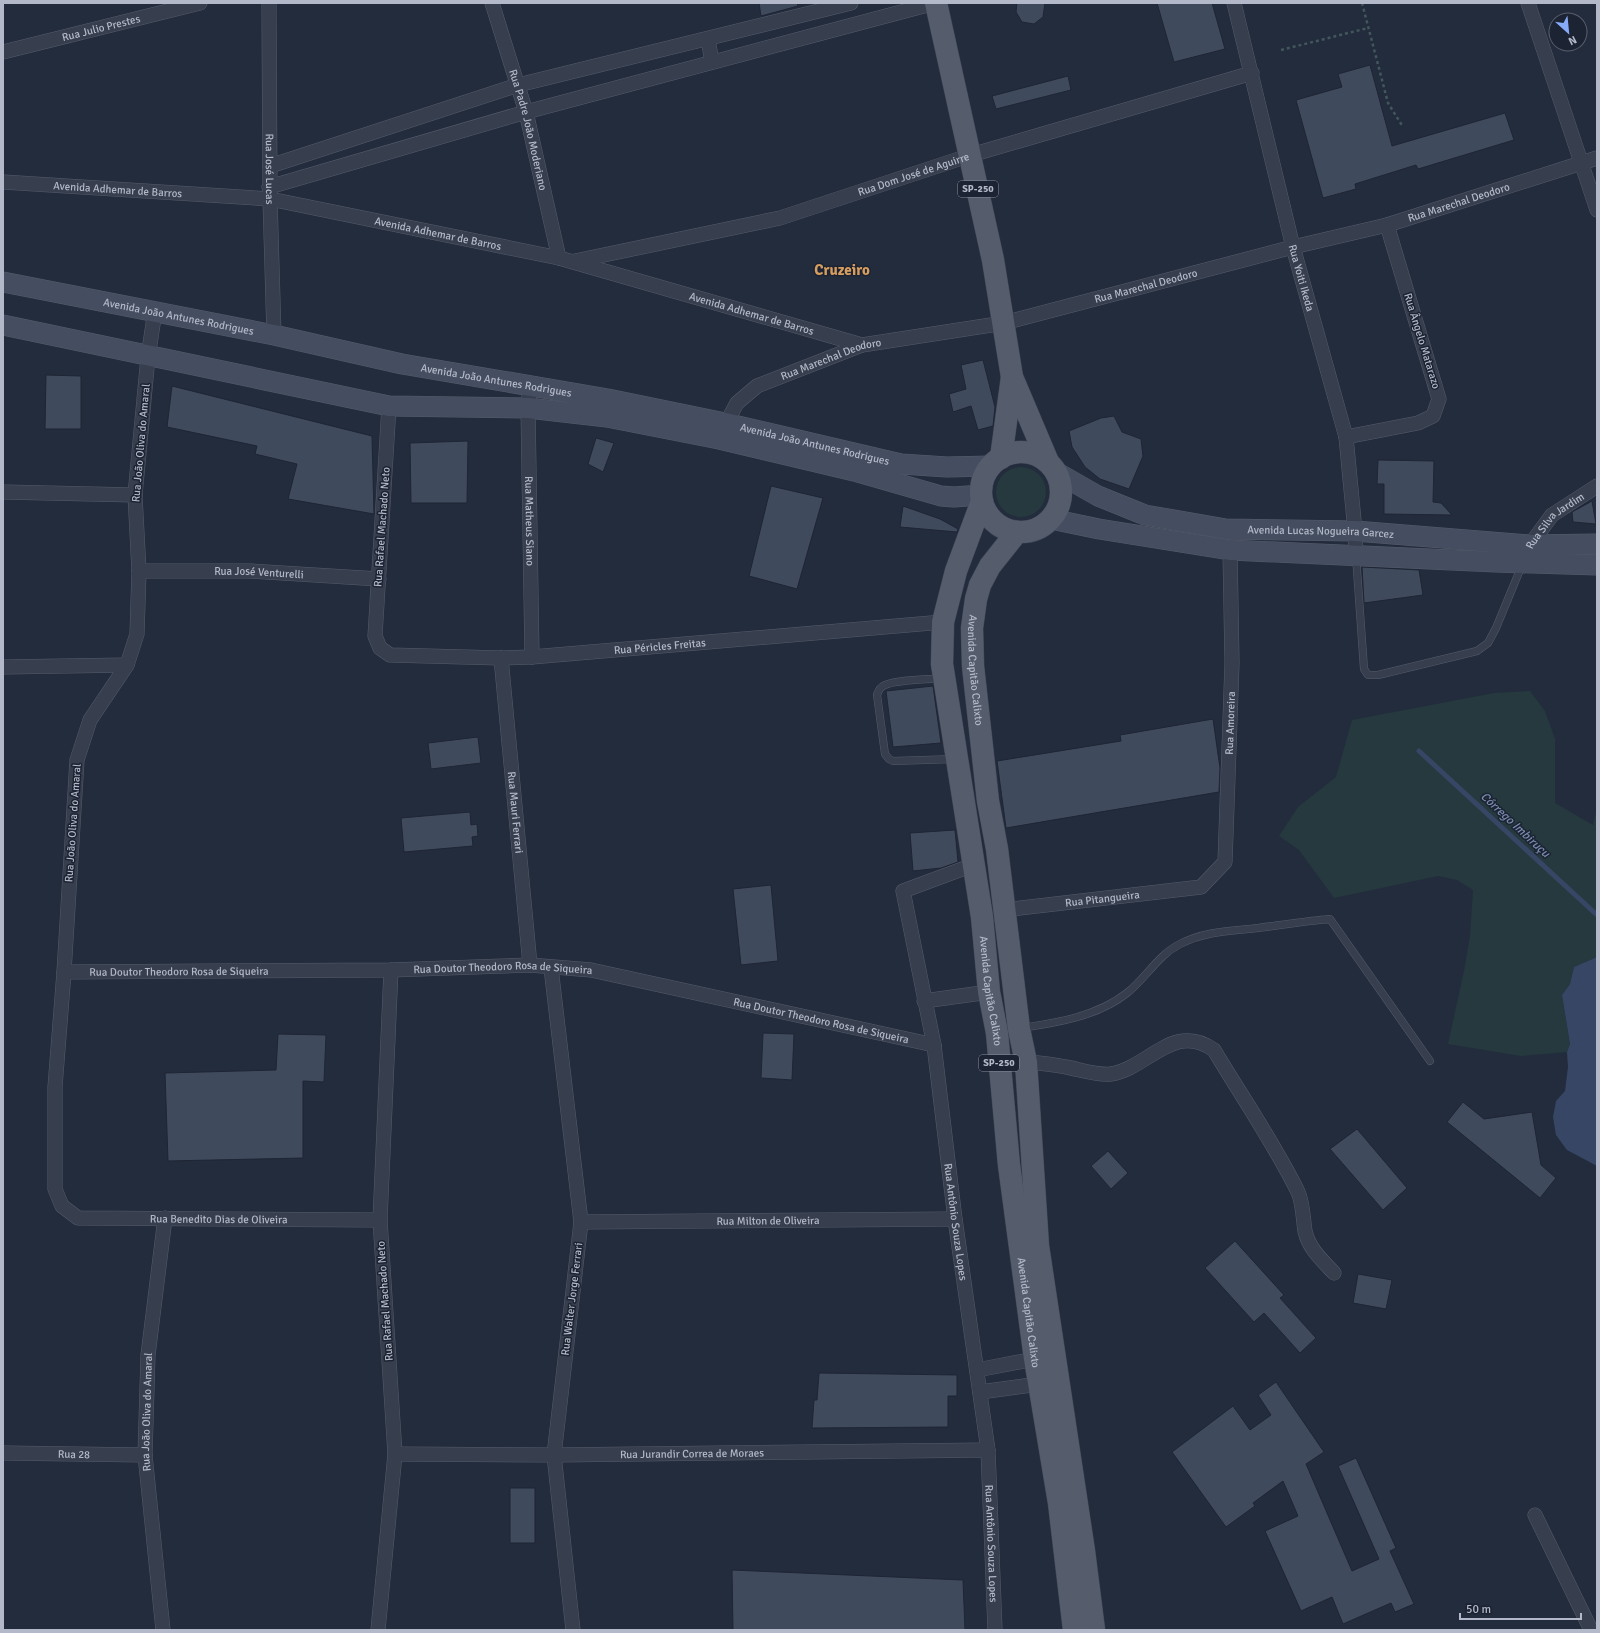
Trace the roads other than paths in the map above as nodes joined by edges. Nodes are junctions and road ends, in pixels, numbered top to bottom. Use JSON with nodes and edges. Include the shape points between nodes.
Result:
{"nodes":[{"id":1,"x":200,"y":3,"type":"edge"},
{"id":2,"x":269,"y":3,"type":"edge"},
{"id":3,"x":492,"y":3,"type":"edge"},
{"id":4,"x":851,"y":3,"type":"edge"},
{"id":5,"x":936,"y":3,"type":"edge"},
{"id":6,"x":1234,"y":3,"type":"edge"},
{"id":7,"x":1528,"y":3,"type":"edge"},
{"id":8,"x":708,"y":38,"type":"junction"},
{"id":9,"x":3,"y":52,"type":"edge"},
{"id":10,"x":712,"y":62,"type":"junction"},
{"id":11,"x":1252,"y":73,"type":"junction"},
{"id":12,"x":518,"y":86,"type":"junction"},
{"id":13,"x":526,"y":112,"type":"junction"},
{"id":14,"x":970,"y":155,"type":"junction"},
{"id":15,"x":1597,"y":158,"type":"edge"},
{"id":16,"x":1581,"y":163,"type":"junction"},
{"id":17,"x":270,"y":166,"type":"junction"},
{"id":18,"x":3,"y":182,"type":"edge"},
{"id":19,"x":269,"y":193,"type":"junction"},
{"id":20,"x":1597,"y":210,"type":"edge"},
{"id":21,"x":1387,"y":225,"type":"junction"},
{"id":22,"x":1293,"y":247,"type":"junction"},
{"id":23,"x":559,"y":258,"type":"junction"},
{"id":24,"x":573,"y":262,"type":"junction"},
{"id":25,"x":3,"y":282,"type":"edge"},
{"id":26,"x":155,"y":311,"type":"junction"},
{"id":27,"x":1004,"y":324,"type":"junction"},
{"id":28,"x":3,"y":325,"type":"edge"},
{"id":29,"x":274,"y":335,"type":"junction"},
{"id":30,"x":862,"y":345,"type":"junction"},
{"id":31,"x":148,"y":357,"type":"junction"},
{"id":32,"x":1012,"y":377,"type":"junction"},
{"id":33,"x":530,"y":386,"type":"junction"},
{"id":34,"x":389,"y":406,"type":"junction"},
{"id":35,"x":528,"y":408,"type":"junction"},
{"id":36,"x":722,"y":431,"type":"junction"},
{"id":37,"x":1346,"y":436,"type":"junction"},
{"id":38,"x":996,"y":462,"type":"junction"},
{"id":39,"x":1052,"y":467,"type":"junction"},
{"id":40,"x":1597,"y":486,"type":"edge"},
{"id":41,"x":3,"y":492,"type":"edge"},
{"id":42,"x":135,"y":495,"type":"junction"},
{"id":43,"x":982,"y":498,"type":"junction"},
{"id":44,"x":1051,"y":519,"type":"junction"},
{"id":45,"x":1183,"y":523,"type":"junction"},
{"id":46,"x":1356,"y":531,"type":"junction"},
{"id":47,"x":1017,"y":532,"type":"junction"},
{"id":48,"x":1180,"y":542,"type":"junction"},
{"id":49,"x":1597,"y":544,"type":"edge"},
{"id":50,"x":1530,"y":545,"type":"junction"},
{"id":51,"x":1230,"y":550,"type":"junction"},
{"id":52,"x":1356,"y":555,"type":"junction"},
{"id":53,"x":1523,"y":563,"type":"junction"},
{"id":54,"x":1597,"y":565,"type":"edge"},
{"id":55,"x":139,"y":571,"type":"junction"},
{"id":56,"x":379,"y":579,"type":"junction"},
{"id":57,"x":943,"y":622,"type":"junction"},
{"id":58,"x":380,"y":648,"type":"joint"},
{"id":59,"x":532,"y":657,"type":"junction"},
{"id":60,"x":501,"y":658,"type":"junction"},
{"id":61,"x":127,"y":666,"type":"junction"},
{"id":62,"x":3,"y":667,"type":"edge"},
{"id":63,"x":944,"y":678,"type":"junction"},
{"id":64,"x":957,"y":759,"type":"junction"},
{"id":65,"x":973,"y":865,"type":"junction"},
{"id":66,"x":1200,"y":887,"type":"joint"},
{"id":67,"x":1003,"y":910,"type":"junction"},
{"id":68,"x":530,"y":965,"type":"junction"},
{"id":69,"x":551,"y":968,"type":"junction"},
{"id":70,"x":391,"y":970,"type":"junction"},
{"id":71,"x":64,"y":972,"type":"junction"},
{"id":72,"x":990,"y":992,"type":"junction"},
{"id":73,"x":924,"y":1001,"type":"junction"},
{"id":74,"x":1019,"y":1029,"type":"junction"},
{"id":75,"x":934,"y":1045,"type":"junction"},
{"id":76,"x":1430,"y":1061,"type":"dead end"},
{"id":77,"x":1026,"y":1062,"type":"junction"},
{"id":78,"x":62,"y":1206,"type":"joint"},
{"id":79,"x":165,"y":1218,"type":"junction"},
{"id":80,"x":956,"y":1219,"type":"junction"},
{"id":81,"x":380,"y":1220,"type":"junction"},
{"id":82,"x":581,"y":1222,"type":"junction"},
{"id":83,"x":1334,"y":1273,"type":"dead end"},
{"id":84,"x":1036,"y":1358,"type":"junction"},
{"id":85,"x":977,"y":1370,"type":"junction"},
{"id":86,"x":1039,"y":1384,"type":"junction"},
{"id":87,"x":980,"y":1392,"type":"junction"},
{"id":88,"x":988,"y":1450,"type":"junction"},
{"id":89,"x":3,"y":1453,"type":"edge"},
{"id":90,"x":395,"y":1454,"type":"junction"},
{"id":91,"x":145,"y":1455,"type":"junction"},
{"id":92,"x":554,"y":1455,"type":"junction"},
{"id":93,"x":1535,"y":1516,"type":"dead end"},
{"id":94,"x":163,"y":1630,"type":"edge"},
{"id":95,"x":378,"y":1630,"type":"edge"},
{"id":96,"x":573,"y":1630,"type":"edge"},
{"id":97,"x":995,"y":1630,"type":"edge"},
{"id":98,"x":1074,"y":1630,"type":"edge"},
{"id":99,"x":1094,"y":1630,"type":"edge"},
{"id":100,"x":1591,"y":1630,"type":"edge"}],
"edges":[{"from":1,"to":9,"type":"street","name":"Rua Julio Prestes"},
{"from":2,"to":17,"type":"street","name":"Rua José Lucas"},
{"from":3,"to":12,"type":"street","name":"Rua Padre João Moderiano"},
{"from":4,"to":8,"type":"street"},
{"from":5,"to":10,"type":"street","name":"Avenida Adhemar de Barros"},
{"from":5,"to":14,"type":"main road","number":"SP-250"},
{"from":6,"to":11,"type":"street","name":"Rua Yoiti Ikeda"},
{"from":7,"to":16,"type":"street"},
{"from":8,"to":10,"type":"street"},
{"from":8,"to":12,"type":"street"},
{"from":10,"to":13,"type":"street","name":"Avenida Adhemar de Barros"},
{"from":11,"to":14,"type":"street","name":"Rua Dom José de Aguirre"},
{"from":11,"to":22,"type":"street","name":"Rua Yoiti Ikeda"},
{"from":12,"to":13,"type":"street","name":"Rua Padre João Moderiano"},
{"from":12,"to":17,"type":"street"},
{"from":13,"to":19,"type":"street","name":"Avenida Adhemar de Barros"},
{"from":13,"to":23,"type":"street","name":"Rua Padre João Moderiano"},
{"from":14,"to":24,"type":"street","name":"Rua Dom José de Aguirre","via":[[780,218]]},
{"from":14,"to":27,"type":"main road","number":"SP-250"},
{"from":15,"to":16,"type":"street","name":"Rua Marechal Deodoro"},
{"from":16,"to":20,"type":"street"},
{"from":16,"to":21,"type":"street","name":"Rua Marechal Deodoro"},
{"from":17,"to":19,"type":"street","name":"Rua José Lucas"},
{"from":18,"to":19,"type":"street","name":"Avenida Adhemar de Barros"},
{"from":19,"to":23,"type":"street","name":"Avenida Adhemar de Barros"},
{"from":19,"to":29,"type":"street","name":"Rua José Lucas"},
{"from":21,"to":22,"type":"street","name":"Rua Marechal Deodoro"},
{"from":21,"to":37,"type":"street","name":"Rua Ângelo Matarazo","via":[[1439,399],[1433,416],[1418,423]]},
{"from":22,"to":27,"type":"street","name":"Rua Marechal Deodoro"},
{"from":22,"to":37,"type":"street","name":"Rua Yoiti Ikeda"},
{"from":23,"to":24,"type":"street","name":"Avenida Adhemar de Barros"},
{"from":24,"to":30,"type":"street","name":"Avenida Adhemar de Barros"},
{"from":25,"to":26,"type":"street","name":"Avenida João Antunes Rodrigues"},
{"from":26,"to":29,"type":"street","name":"Avenida João Antunes Rodrigues"},
{"from":26,"to":31,"type":"street","name":"Rua João Oliva do Amaral"},
{"from":27,"to":30,"type":"street","name":"Rua Marechal Deodoro"},
{"from":27,"to":32,"type":"main road","number":"SP-250"},
{"from":28,"to":31,"type":"street","name":"Avenida João Antunes Rodrigues"},
{"from":29,"to":33,"type":"street","name":"Avenida João Antunes Rodrigues","via":[[402,364]]},
{"from":30,"to":36,"type":"street","name":"Rua Marechal Deodoro","via":[[757,386],[737,403]]},
{"from":31,"to":34,"type":"street","name":"Avenida João Antunes Rodrigues","via":[[277,381]]},
{"from":31,"to":42,"type":"street","name":"Rua João Oliva do Amaral"},
{"from":32,"to":38,"type":"main road","number":"SP-250"},
{"from":32,"to":39,"type":"main road","number":"SP-250"},
{"from":33,"to":35,"type":"street","name":"Rua Matheus Siano"},
{"from":33,"to":36,"type":"street","name":"Avenida João Antunes Rodrigues","via":[[608,399]]},
{"from":34,"to":35,"type":"street","name":"Avenida João Antunes Rodrigues"},
{"from":34,"to":56,"type":"street","name":"Rua Rafael Machado Neto"},
{"from":35,"to":36,"type":"street","name":"Avenida João Antunes Rodrigues"},
{"from":35,"to":59,"type":"street","name":"Rua Matheus Siano"},
{"from":36,"to":38,"type":"street","name":"Avenida João Antunes Rodrigues","via":[[900,464],[947,467]]},
{"from":36,"to":43,"type":"street","name":"Avenida João Antunes Rodrigues","via":[[941,496]]},
{"from":37,"to":46,"type":"street","name":"Rua Yoiti Ikeda"},
{"from":38,"to":39,"type":"main road","via":[[1013,453],[1026,452],[1038,455]]},
{"from":38,"to":43,"type":"main road","number":"SP-250","via":[[983,479]]},
{"from":39,"to":44,"type":"main road","number":"SP-250","via":[[1060,484],[1061,496],[1058,508]]},
{"from":39,"to":45,"type":"street","name":"Avenida Lucas Nogueira Garcez","via":[[1098,496],[1145,515]]},
{"from":40,"to":50,"type":"street","name":"Rua Silva Jardim","via":[[1552,515]]},
{"from":41,"to":42,"type":"street"},
{"from":42,"to":55,"type":"street","name":"Rua João Oliva do Amaral"},
{"from":43,"to":47,"type":"main road","via":[[986,512],[995,522],[1005,529]]},
{"from":43,"to":57,"type":"main road","name":"Avenida Capitão Calixto","number":"SP-250","via":[[956,570]]},
{"from":44,"to":47,"type":"main road","via":[[1036,529]]},
{"from":44,"to":48,"type":"street","name":"Avenida Lucas Nogueira Garcez"},
{"from":45,"to":46,"type":"street","name":"Avenida Lucas Nogueira Garcez","via":[[1226,529]]},
{"from":45,"to":48,"type":"street"},
{"from":46,"to":50,"type":"street","name":"Avenida Lucas Nogueira Garcez"},
{"from":46,"to":52,"type":"street","name":"Rua Yoiti Ikeda"},
{"from":47,"to":67,"type":"main road","name":"Avenida Capitão Calixto","number":"SP-250","via":[[990,566],[980,585],[972,628],[975,688]]},
{"from":48,"to":51,"type":"street","name":"Avenida Lucas Nogueira Garcez"},
{"from":49,"to":50,"type":"street","name":"Avenida Lucas Nogueira Garcez"},
{"from":50,"to":53,"type":"street","name":"Rua Silva Jardim"},
{"from":51,"to":52,"type":"street","name":"Avenida Lucas Nogueira Garcez"},
{"from":51,"to":66,"type":"street","name":"Rua Amoreira","via":[[1232,663],[1225,862]]},
{"from":52,"to":53,"type":"street","name":"Avenida Lucas Nogueira Garcez"},
{"from":52,"to":53,"type":"lane","via":[[1364,669],[1368,675],[1378,675],[1477,651],[1488,643],[1496,628]]},
{"from":53,"to":54,"type":"street","name":"Avenida Lucas Nogueira Garcez"},
{"from":55,"to":56,"type":"street","name":"Rua José Venturelli","via":[[250,571]]},
{"from":55,"to":61,"type":"street","name":"Rua João Oliva do Amaral","via":[[137,634]]},
{"from":56,"to":58,"type":"street","name":"Rua Rafael Machado Neto","via":[[375,636]]},
{"from":57,"to":59,"type":"street","name":"Rua Péricles Freitas"},
{"from":57,"to":63,"type":"main road","name":"Avenida Capitão Calixto","number":"SP-250"},
{"from":58,"to":60,"type":"street","name":"Rua Péricles Freitas","via":[[390,655]]},
{"from":59,"to":60,"type":"street","name":"Rua Péricles Freitas"},
{"from":60,"to":68,"type":"street","name":"Rua Mauri Ferrari"},
{"from":61,"to":62,"type":"street"},
{"from":61,"to":71,"type":"street","name":"Rua João Oliva do Amaral","via":[[90,720],[77,760]]},
{"from":63,"to":64,"type":"main road","name":"Avenida Capitão Calixto","number":"SP-250"},
{"from":63,"to":64,"type":"lane","via":[[896,683],[879,689],[877,695],[885,754],[893,761]]},
{"from":64,"to":65,"type":"main road","name":"Avenida Capitão Calixto","number":"SP-250"},
{"from":65,"to":72,"type":"main road","name":"Avenida Capitão Calixto","number":"SP-250","via":[[982,917]]},
{"from":65,"to":73,"type":"street","name":"Rua Antônio Souza Lopes","via":[[903,891]]},
{"from":66,"to":67,"type":"street","name":"Rua Pitangueira"},
{"from":67,"to":74,"type":"main road","name":"Avenida Capitão Calixto","number":"SP-250"},
{"from":68,"to":69,"type":"street","name":"Rua Doutor Theodoro Rosa de Siqueira"},
{"from":68,"to":70,"type":"street","name":"Rua Doutor Theodoro Rosa de Siqueira"},
{"from":69,"to":75,"type":"street","name":"Rua Doutor Theodoro Rosa de Siqueira","via":[[591,970]]},
{"from":69,"to":82,"type":"street","name":"Rua Walter Jorge Ferrari"},
{"from":70,"to":71,"type":"street","name":"Rua Doutor Theodoro Rosa de Siqueira"},
{"from":70,"to":81,"type":"street","name":"Rua Rafael Machado Neto"},
{"from":71,"to":78,"type":"street","name":"Rua João Oliva do Amaral","via":[[55,1087],[55,1189]]},
{"from":72,"to":73,"type":"street"},
{"from":72,"to":84,"type":"main road","name":"Avenida Capitão Calixto","number":"SP-250","via":[[997,1033],[1009,1165]]},
{"from":73,"to":75,"type":"street","name":"Rua Antônio Souza Lopes"},
{"from":74,"to":76,"type":"lane","via":[[1054,1024],[1107,1006],[1128,992],[1158,960],[1180,944],[1205,934],[1330,919]]},
{"from":74,"to":77,"type":"main road","name":"Avenida Capitão Calixto","number":"SP-250"},
{"from":75,"to":80,"type":"street","name":"Rua Antônio Souza Lopes"},
{"from":77,"to":83,"type":"street","via":[[1110,1074],[1141,1061],[1162,1047],[1189,1040],[1203,1042],[1214,1050],[1280,1158],[1299,1194],[1310,1244],[1314,1252]]},
{"from":77,"to":99,"type":"main road","name":"Avenida Capitão Calixto","number":"SP-250","via":[[1038,1246]]},
{"from":78,"to":79,"type":"street","name":"Rua Benedito Dias de Oliveira","via":[[78,1218]]},
{"from":79,"to":81,"type":"street","name":"Rua Benedito Dias de Oliveira"},
{"from":79,"to":91,"type":"street","name":"Rua João Oliva do Amaral","via":[[148,1355]]},
{"from":80,"to":82,"type":"street","name":"Rua Milton de Oliveira"},
{"from":80,"to":85,"type":"street","name":"Rua Antônio Souza Lopes"},
{"from":81,"to":90,"type":"street","name":"Rua Rafael Machado Neto"},
{"from":82,"to":92,"type":"street","name":"Rua Walter Jorge Ferrari"},
{"from":84,"to":85,"type":"street"},
{"from":84,"to":86,"type":"main road","name":"Avenida Capitão Calixto","number":"SP-250"},
{"from":85,"to":87,"type":"street","name":"Rua Antônio Souza Lopes"},
{"from":86,"to":87,"type":"street"},
{"from":86,"to":98,"type":"main road","name":"Avenida Capitão Calixto","number":"SP-250","via":[[1059,1504]]},
{"from":87,"to":88,"type":"street","name":"Rua Antônio Souza Lopes"},
{"from":88,"to":92,"type":"street","name":"Rua Jurandir Correa de Moraes"},
{"from":88,"to":97,"type":"street","name":"Rua Antônio Souza Lopes"},
{"from":89,"to":91,"type":"street","name":"Rua 28"},
{"from":90,"to":92,"type":"street","name":"Rua Jurandir Correa de Moraes"},
{"from":90,"to":95,"type":"street","name":"Rua Rafael Machado Neto"},
{"from":91,"to":94,"type":"street","name":"Rua João Oliva do Amaral"},
{"from":92,"to":96,"type":"street","name":"Rua Walter Jorge Ferrari"},
{"from":93,"to":100,"type":"street"}]}
